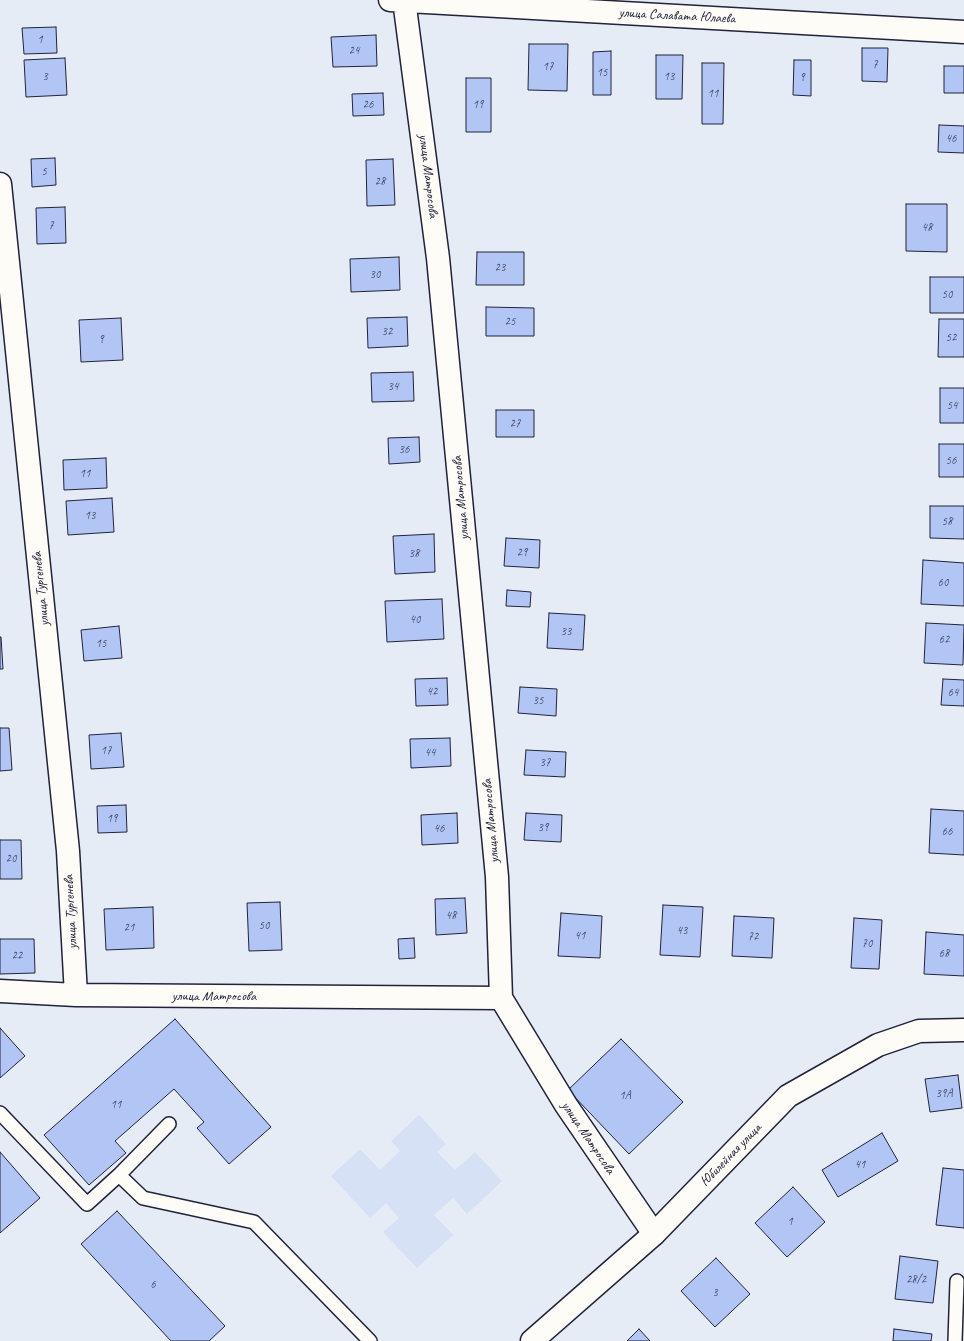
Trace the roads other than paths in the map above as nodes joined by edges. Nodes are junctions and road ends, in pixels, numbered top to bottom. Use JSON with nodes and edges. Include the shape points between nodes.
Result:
{"nodes":[{"id":1,"x":390,"y":0,"type":"edge"},
{"id":2,"x":405,"y":0,"type":"edge"},
{"id":3,"x":964,"y":32,"type":"edge"},
{"id":4,"x":0,"y":184,"type":"edge"},
{"id":5,"x":0,"y":992,"type":"edge"},
{"id":6,"x":76,"y":995,"type":"junction"},
{"id":7,"x":501,"y":998,"type":"junction"},
{"id":8,"x":964,"y":1030,"type":"edge"},
{"id":9,"x":0,"y":1113,"type":"edge"},
{"id":10,"x":169,"y":1124,"type":"dead end"},
{"id":11,"x":119,"y":1175,"type":"junction"},
{"id":12,"x":654,"y":1234,"type":"junction"},
{"id":13,"x":957,"y":1281,"type":"dead end"},
{"id":14,"x":370,"y":1341,"type":"edge"},
{"id":15,"x":532,"y":1341,"type":"edge"},
{"id":16,"x":955,"y":1341,"type":"edge"}],
"edges":[{"from":1,"to":2,"type":"street","name":"улица Салавата Юлаева"},
{"from":2,"to":3,"type":"street","name":"улица Салавата Юлаева"},
{"from":2,"to":7,"type":"street","name":"улица Матросова","via":[[439,266],[496,877]]},
{"from":4,"to":6,"type":"street","name":"улица Тургенева","via":[[68,851]]},
{"from":5,"to":6,"type":"street","name":"улица Матросова"},
{"from":6,"to":7,"type":"street","name":"улица Матросова"},
{"from":7,"to":12,"type":"street","name":"улица Матросова","via":[[566,1105]]},
{"from":8,"to":12,"type":"street","name":"Юбилейная улица","via":[[919,1032],[878,1045],[788,1096]]},
{"from":9,"to":11,"type":"lane","via":[[87,1204]]},
{"from":10,"to":11,"type":"lane"},
{"from":11,"to":14,"type":"lane","via":[[143,1198],[254,1222]]},
{"from":12,"to":15,"type":"street","name":"Юбилейная улица"},
{"from":13,"to":16,"type":"lane"}]}
